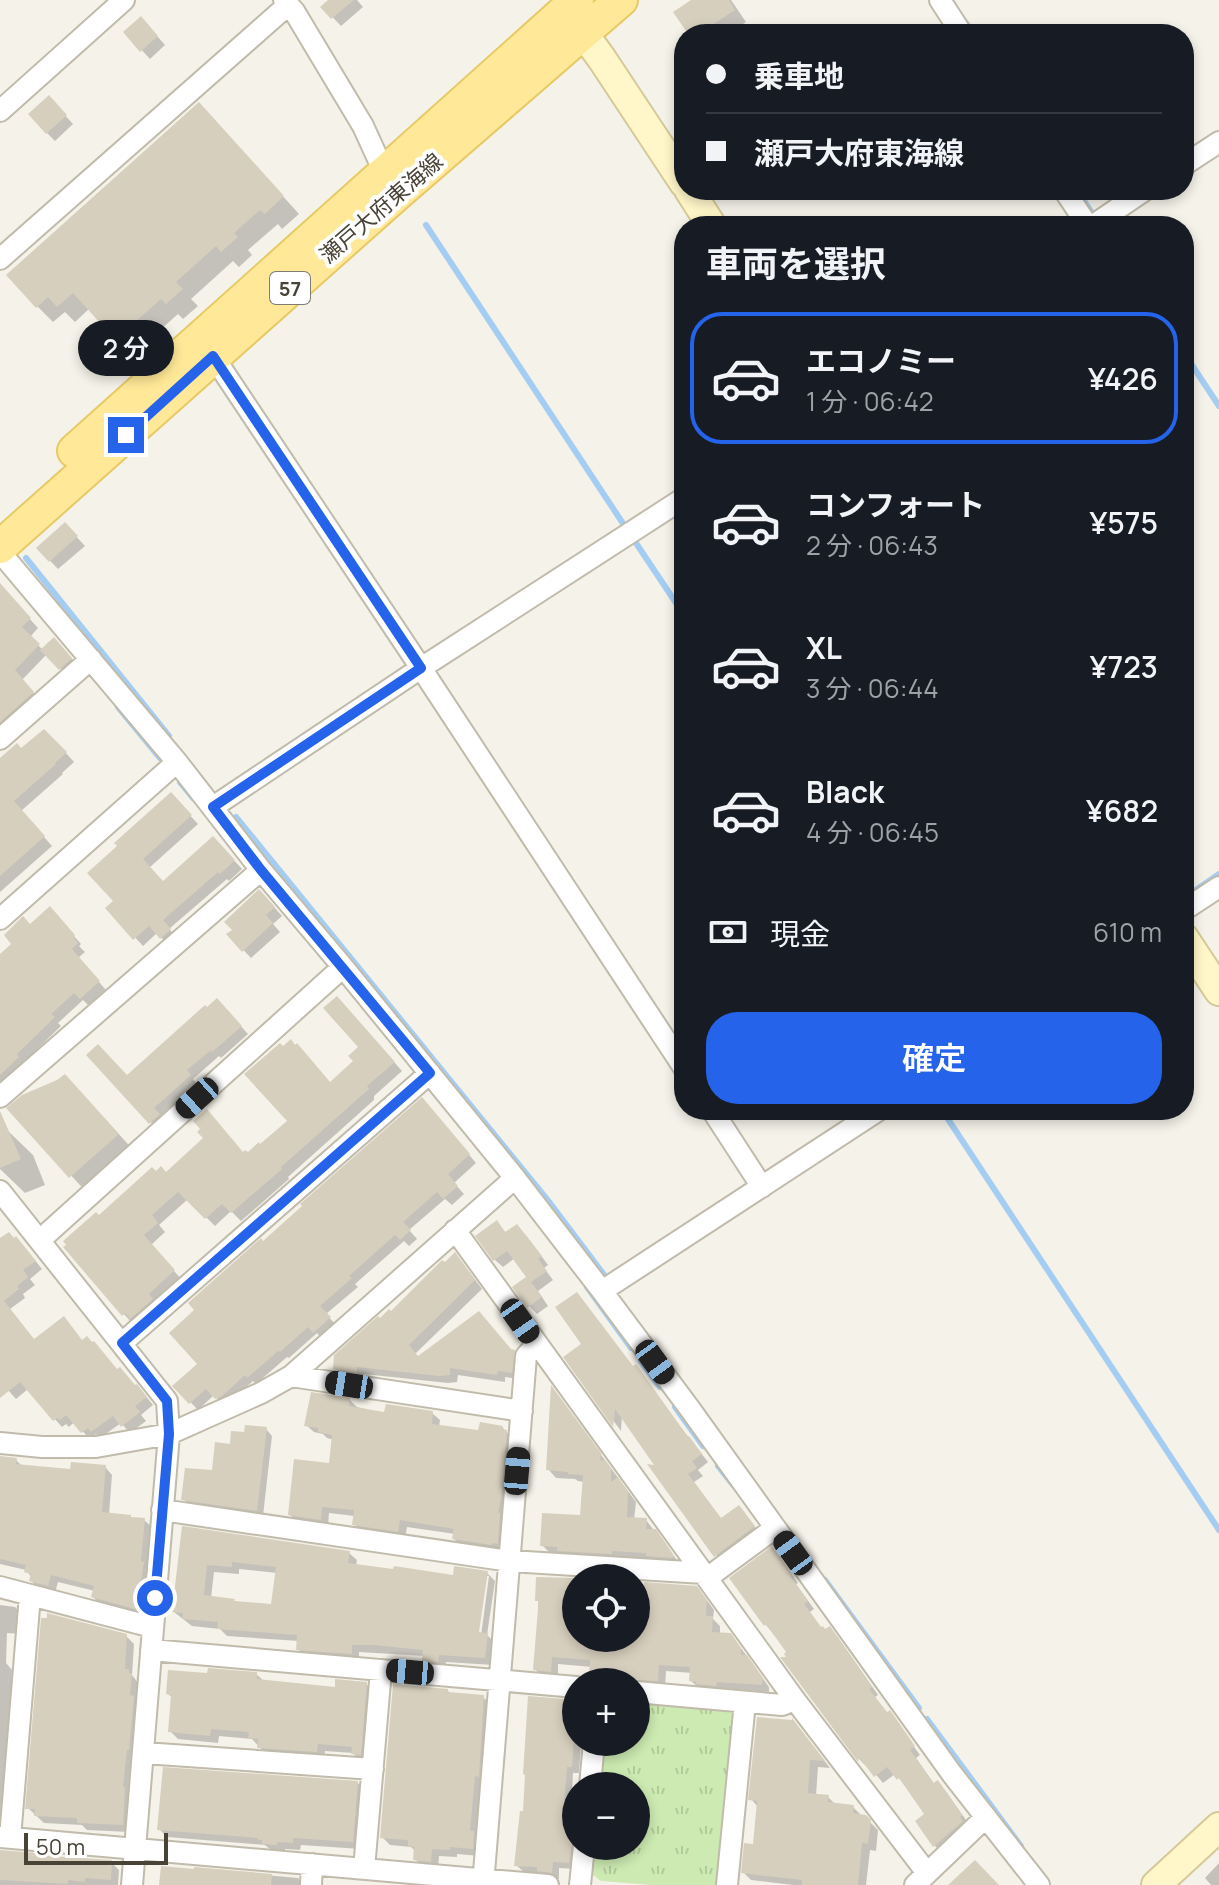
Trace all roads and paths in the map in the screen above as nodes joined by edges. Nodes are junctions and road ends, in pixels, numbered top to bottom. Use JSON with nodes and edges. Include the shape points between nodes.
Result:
{"nodes":[{"id":1,"x":124,"y":0,"type":"edge"},
{"id":2,"x":621,"y":0,"type":"edge"},
{"id":3,"x":940,"y":0,"type":"edge"},
{"id":4,"x":286,"y":2,"type":"edge"},
{"id":5,"x":571,"y":11,"type":"edge"},
{"id":6,"x":956,"y":24,"type":"edge"},
{"id":7,"x":0,"y":111,"type":"edge"},
{"id":8,"x":1219,"y":142,"type":"edge"},
{"id":9,"x":1194,"y":158,"type":"edge"},
{"id":10,"x":674,"y":168,"type":"edge"},
{"id":11,"x":384,"y":172,"type":"junction"},
{"id":12,"x":1130,"y":200,"type":"edge"},
{"id":13,"x":1105,"y":216,"type":"edge"},
{"id":14,"x":1,"y":256,"type":"edge"},
{"id":15,"x":213,"y":356,"type":"junction"},
{"id":16,"x":674,"y":504,"type":"edge"},
{"id":17,"x":0,"y":518,"type":"edge"},
{"id":18,"x":0,"y":550,"type":"edge"},
{"id":19,"x":91,"y":659,"type":"junction"},
{"id":20,"x":421,"y":668,"type":"junction"},
{"id":21,"x":0,"y":739,"type":"edge"},
{"id":22,"x":177,"y":762,"type":"junction"},
{"id":23,"x":213,"y":807,"type":"junction"},
{"id":24,"x":261,"y":870,"type":"junction"},
{"id":25,"x":1219,"y":887,"type":"edge"},
{"id":26,"x":1194,"y":903,"type":"edge"},
{"id":27,"x":0,"y":919,"type":"edge"},
{"id":28,"x":1194,"y":953,"type":"edge"},
{"id":29,"x":343,"y":967,"type":"junction"},
{"id":30,"x":1219,"y":991,"type":"edge"},
{"id":31,"x":674,"y":1053,"type":"edge"},
{"id":32,"x":430,"y":1073,"type":"junction"},
{"id":33,"x":0,"y":1097,"type":"edge"},
{"id":34,"x":718,"y":1120,"type":"edge"},
{"id":35,"x":864,"y":1120,"type":"edge"},
{"id":36,"x":515,"y":1178,"type":"junction"},
{"id":37,"x":762,"y":1187,"type":"junction"},
{"id":38,"x":0,"y":1191,"type":"edge"},
{"id":39,"x":455,"y":1230,"type":"junction"},
{"id":40,"x":40,"y":1240,"type":"junction"},
{"id":41,"x":602,"y":1291,"type":"junction"},
{"id":42,"x":122,"y":1343,"type":"junction"},
{"id":43,"x":537,"y":1344,"type":"junction"},
{"id":44,"x":291,"y":1376,"type":"junction"},
{"id":45,"x":522,"y":1411,"type":"junction"},
{"id":46,"x":169,"y":1434,"type":"junction"},
{"id":47,"x":0,"y":1443,"type":"edge"},
{"id":48,"x":162,"y":1510,"type":"junction"},
{"id":49,"x":775,"y":1528,"type":"junction"},
{"id":50,"x":510,"y":1561,"type":"junction"},
{"id":51,"x":706,"y":1576,"type":"junction"},
{"id":52,"x":0,"y":1587,"type":"edge"},
{"id":53,"x":30,"y":1595,"type":"junction"},
{"id":54,"x":152,"y":1627,"type":"junction"},
{"id":55,"x":151,"y":1650,"type":"junction"},
{"id":56,"x":381,"y":1670,"type":"junction"},
{"id":57,"x":500,"y":1680,"type":"junction"},
{"id":58,"x":562,"y":1686,"type":"edge"},
{"id":59,"x":650,"y":1693,"type":"edge"},
{"id":60,"x":795,"y":1700,"type":"junction"},
{"id":61,"x":745,"y":1702,"type":"junction"},
{"id":62,"x":144,"y":1753,"type":"junction"},
{"id":63,"x":373,"y":1769,"type":"junction"},
{"id":64,"x":986,"y":1817,"type":"junction"},
{"id":65,"x":1219,"y":1827,"type":"edge"},
{"id":66,"x":5,"y":1837,"type":"edge"},
{"id":67,"x":134,"y":1849,"type":"junction"},
{"id":68,"x":583,"y":1860,"type":"edge"},
{"id":69,"x":364,"y":1869,"type":"junction"},
{"id":70,"x":311,"y":1875,"type":"edge"},
{"id":71,"x":921,"y":1879,"type":"edge"},
{"id":72,"x":483,"y":1882,"type":"edge"},
{"id":73,"x":132,"y":1885,"type":"edge"},
{"id":74,"x":548,"y":1885,"type":"edge"},
{"id":75,"x":580,"y":1885,"type":"edge"},
{"id":76,"x":727,"y":1885,"type":"edge"},
{"id":77,"x":1039,"y":1885,"type":"edge"},
{"id":78,"x":1156,"y":1885,"type":"edge"}],
"edges":[{"from":1,"to":7,"type":"street"},
{"from":2,"to":5,"type":"main road","name":"瀬戸大府東海線","number":"57"},
{"from":3,"to":6,"type":"street"},
{"from":4,"to":11,"type":"street","via":[[363,126]]},
{"from":4,"to":14,"type":"street"},
{"from":5,"to":10,"type":"street"},
{"from":5,"to":11,"type":"main road","name":"瀬戸大府東海線","number":"57"},
{"from":5,"to":15,"type":"main road","name":"瀬戸大府東海線","number":"57","via":[[554,56]]},
{"from":8,"to":9,"type":"street"},
{"from":11,"to":17,"type":"main road","name":"瀬戸大府東海線","number":"57"},
{"from":12,"to":13,"type":"street"},
{"from":15,"to":18,"type":"main road","name":"瀬戸大府東海線","number":"57"},
{"from":15,"to":20,"type":"street"},
{"from":16,"to":20,"type":"street"},
{"from":18,"to":19,"type":"street"},
{"from":19,"to":21,"type":"street"},
{"from":19,"to":22,"type":"street"},
{"from":20,"to":23,"type":"street"},
{"from":20,"to":31,"type":"street"},
{"from":22,"to":23,"type":"street"},
{"from":22,"to":27,"type":"street"},
{"from":23,"to":24,"type":"street"},
{"from":24,"to":29,"type":"street"},
{"from":24,"to":33,"type":"street"},
{"from":25,"to":26,"type":"street"},
{"from":28,"to":30,"type":"street"},
{"from":29,"to":32,"type":"street"},
{"from":29,"to":40,"type":"street"},
{"from":32,"to":36,"type":"street"},
{"from":32,"to":42,"type":"street"},
{"from":34,"to":37,"type":"street"},
{"from":35,"to":37,"type":"street"},
{"from":36,"to":39,"type":"street"},
{"from":36,"to":41,"type":"street"},
{"from":37,"to":41,"type":"street"},
{"from":38,"to":40,"type":"street"},
{"from":39,"to":43,"type":"street"},
{"from":39,"to":44,"type":"street"},
{"from":40,"to":42,"type":"street"},
{"from":41,"to":49,"type":"street"},
{"from":42,"to":46,"type":"street","via":[[167,1401]]},
{"from":43,"to":45,"type":"street","via":[[526,1356]]},
{"from":43,"to":51,"type":"street"},
{"from":44,"to":45,"type":"street"},
{"from":44,"to":46,"type":"street"},
{"from":45,"to":50,"type":"street"},
{"from":46,"to":47,"type":"street","via":[[96,1447]]},
{"from":46,"to":48,"type":"street"},
{"from":48,"to":50,"type":"street"},
{"from":48,"to":54,"type":"street"},
{"from":49,"to":51,"type":"street"},
{"from":49,"to":64,"type":"street"},
{"from":50,"to":51,"type":"street"},
{"from":50,"to":57,"type":"street"},
{"from":51,"to":60,"type":"street"},
{"from":52,"to":53,"type":"street"},
{"from":53,"to":54,"type":"street"},
{"from":53,"to":66,"type":"street"},
{"from":54,"to":55,"type":"street"},
{"from":55,"to":56,"type":"street"},
{"from":55,"to":62,"type":"street"},
{"from":56,"to":57,"type":"street"},
{"from":56,"to":63,"type":"street"},
{"from":57,"to":58,"type":"street"},
{"from":57,"to":72,"type":"street"},
{"from":59,"to":61,"type":"street"},
{"from":60,"to":61,"type":"street","via":[[782,1705]]},
{"from":60,"to":71,"type":"street"},
{"from":61,"to":76,"type":"street"},
{"from":62,"to":63,"type":"street"},
{"from":62,"to":67,"type":"street"},
{"from":63,"to":69,"type":"street"},
{"from":64,"to":71,"type":"street"},
{"from":64,"to":77,"type":"street"},
{"from":65,"to":78,"type":"street"},
{"from":66,"to":67,"type":"street"},
{"from":67,"to":70,"type":"street"},
{"from":67,"to":73,"type":"street"},
{"from":68,"to":75,"type":"street"},
{"from":69,"to":70,"type":"street"},
{"from":69,"to":72,"type":"street"},
{"from":72,"to":74,"type":"street"}]}
